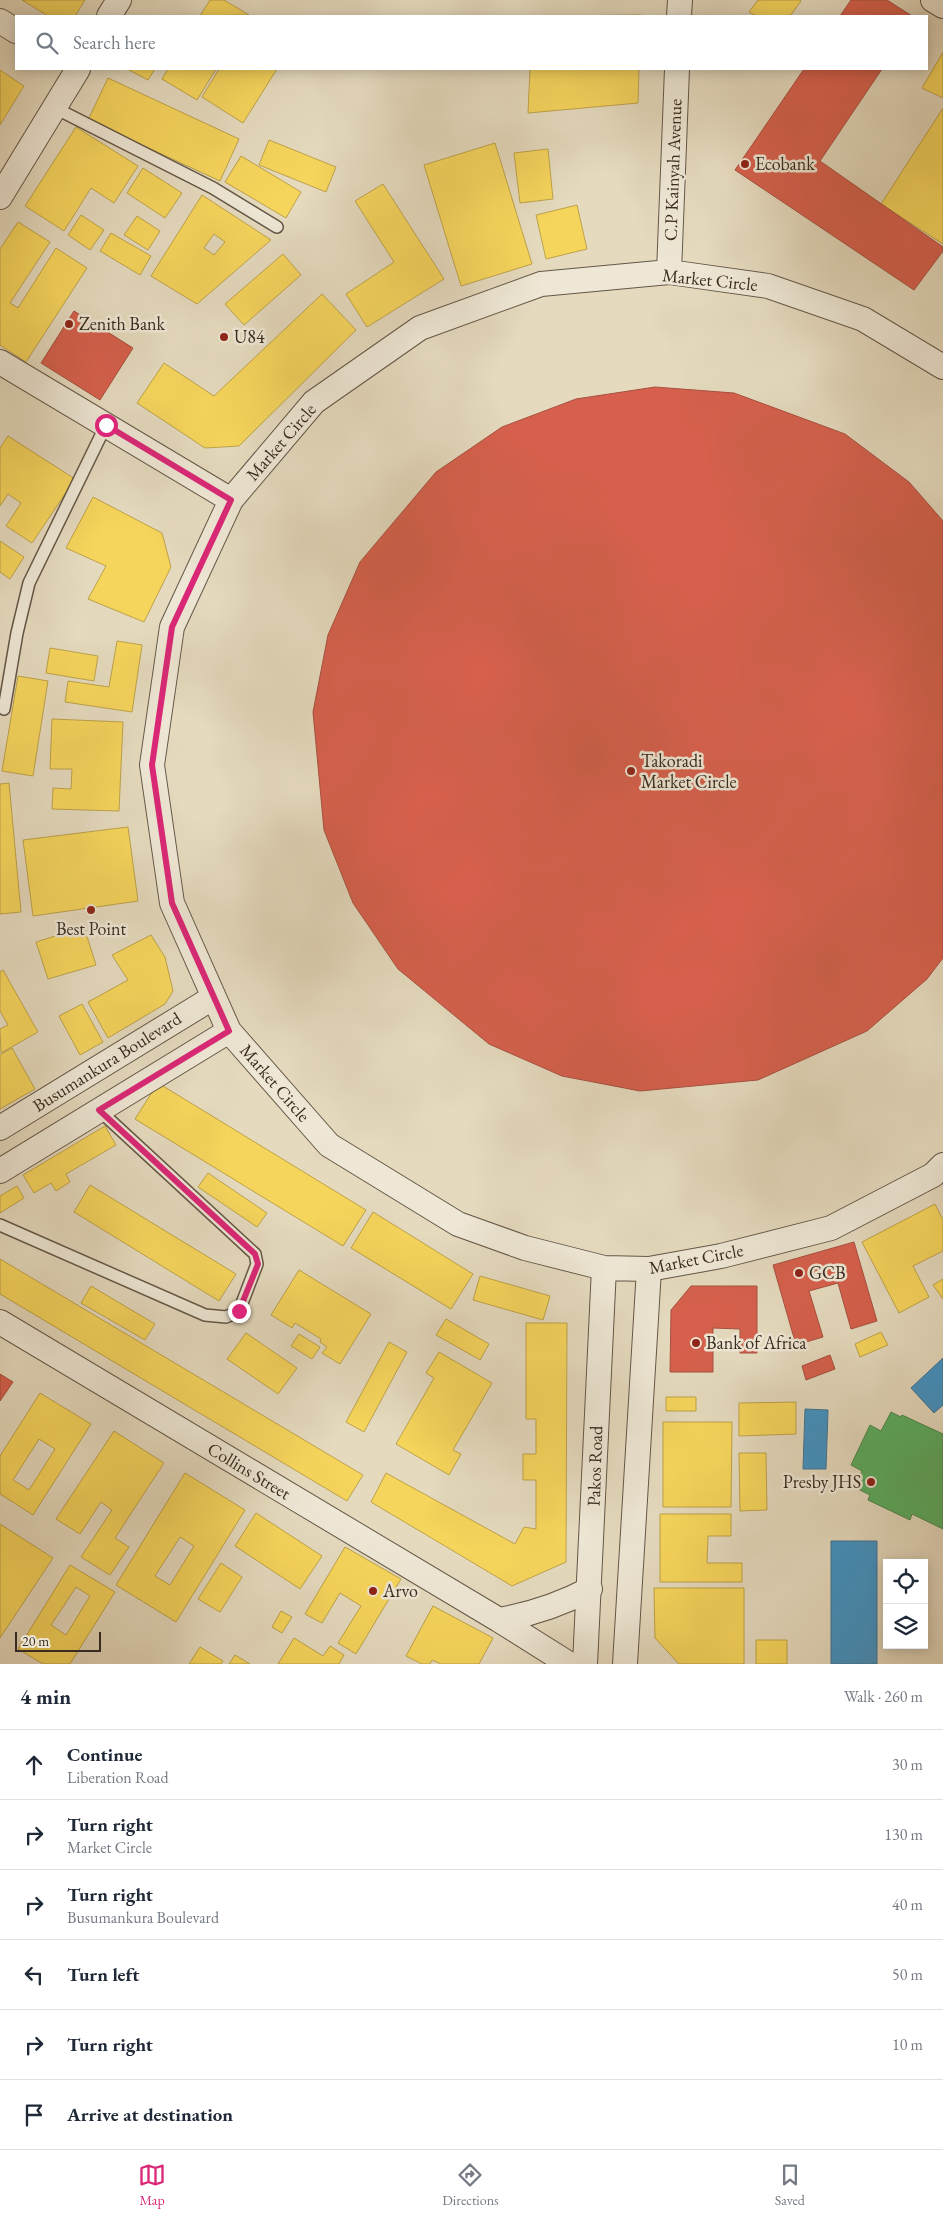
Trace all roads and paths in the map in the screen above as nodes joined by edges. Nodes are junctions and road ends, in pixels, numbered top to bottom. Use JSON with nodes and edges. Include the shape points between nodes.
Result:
{"nodes":[{"id":1,"x":119,"y":0,"type":"edge"},
{"id":2,"x":680,"y":0,"type":"edge"},
{"id":3,"x":933,"y":0,"type":"edge"},
{"id":4,"x":943,"y":6,"type":"edge"},
{"id":5,"x":110,"y":15,"type":"edge"},
{"id":6,"x":679,"y":15,"type":"edge"},
{"id":7,"x":0,"y":22,"type":"edge"},
{"id":8,"x":15,"y":30,"type":"edge"},
{"id":9,"x":77,"y":70,"type":"edge"},
{"id":10,"x":677,"y":70,"type":"edge"},
{"id":11,"x":55,"y":108,"type":"junction"},
{"id":12,"x":0,"y":197,"type":"edge"},
{"id":13,"x":277,"y":227,"type":"dead end"},
{"id":14,"x":670,"y":272,"type":"junction"},
{"id":15,"x":0,"y":362,"type":"edge"},
{"id":16,"x":943,"y":367,"type":"edge"},
{"id":17,"x":106,"y":425,"type":"junction"},
{"id":18,"x":231,"y":500,"type":"junction"},
{"id":19,"x":4,"y":709,"type":"dead end"},
{"id":20,"x":214,"y":996,"type":"junction"},
{"id":21,"x":229,"y":1031,"type":"junction"},
{"id":22,"x":99,"y":1110,"type":"junction"},
{"id":23,"x":0,"y":1128,"type":"edge"},
{"id":24,"x":943,"y":1166,"type":"edge"},
{"id":25,"x":0,"y":1171,"type":"edge"},
{"id":26,"x":0,"y":1225,"type":"edge"},
{"id":27,"x":604,"y":1268,"type":"junction"},
{"id":28,"x":649,"y":1269,"type":"junction"},
{"id":29,"x":0,"y":1322,"type":"edge"},
{"id":30,"x":590,"y":1589,"type":"junction"},
{"id":31,"x":498,"y":1620,"type":"junction"},
{"id":32,"x":568,"y":1664,"type":"edge"},
{"id":33,"x":585,"y":1664,"type":"edge"},
{"id":34,"x":625,"y":1664,"type":"edge"}],
"edges":[{"from":1,"to":5,"type":"street"},
{"from":2,"to":6,"type":"street"},
{"from":3,"to":4,"type":"street"},
{"from":7,"to":8,"type":"street"},
{"from":9,"to":11,"type":"street"},
{"from":10,"to":14,"type":"street","name":"C.P Kainyah Avenue"},
{"from":11,"to":12,"type":"street"},
{"from":11,"to":13,"type":"lane","via":[[213,188]]},
{"from":14,"to":16,"type":"street","name":"Market Circle","via":[[768,286],[863,319]]},
{"from":14,"to":18,"type":"street","name":"Market Circle","via":[[541,284],[420,328],[314,402]]},
{"from":15,"to":17,"type":"street"},
{"from":17,"to":18,"type":"street"},
{"from":17,"to":19,"type":"lane","via":[[29,583]]},
{"from":18,"to":20,"type":"street","name":"Market Circle","via":[[172,627],[152,765],[172,903]]},
{"from":20,"to":21,"type":"street","name":"Market Circle"},
{"from":20,"to":23,"type":"street","name":"Busumankura Boulevard"},
{"from":21,"to":22,"type":"street","name":"Busumankura Boulevard"},
{"from":21,"to":27,"type":"street","name":"Market Circle","via":[[329,1144],[458,1224],[525,1248]]},
{"from":22,"to":25,"type":"street","name":"Busumankura Boulevard"},
{"from":22,"to":26,"type":"lane","via":[[255,1254],[258,1264],[239,1311],[226,1317],[205,1315]]},
{"from":24,"to":28,"type":"street","name":"Market Circle","via":[[831,1228],[720,1256]]},
{"from":27,"to":28,"type":"street","name":"Market Circle"},
{"from":27,"to":30,"type":"street","name":"Pakos Road"},
{"from":28,"to":34,"type":"street"},
{"from":29,"to":31,"type":"street","name":"Collins Street"},
{"from":30,"to":31,"type":"street","via":[[541,1611]]},
{"from":30,"to":33,"type":"street","name":"Pakos Road"},
{"from":31,"to":32,"type":"street","name":"Collins Street"}]}
